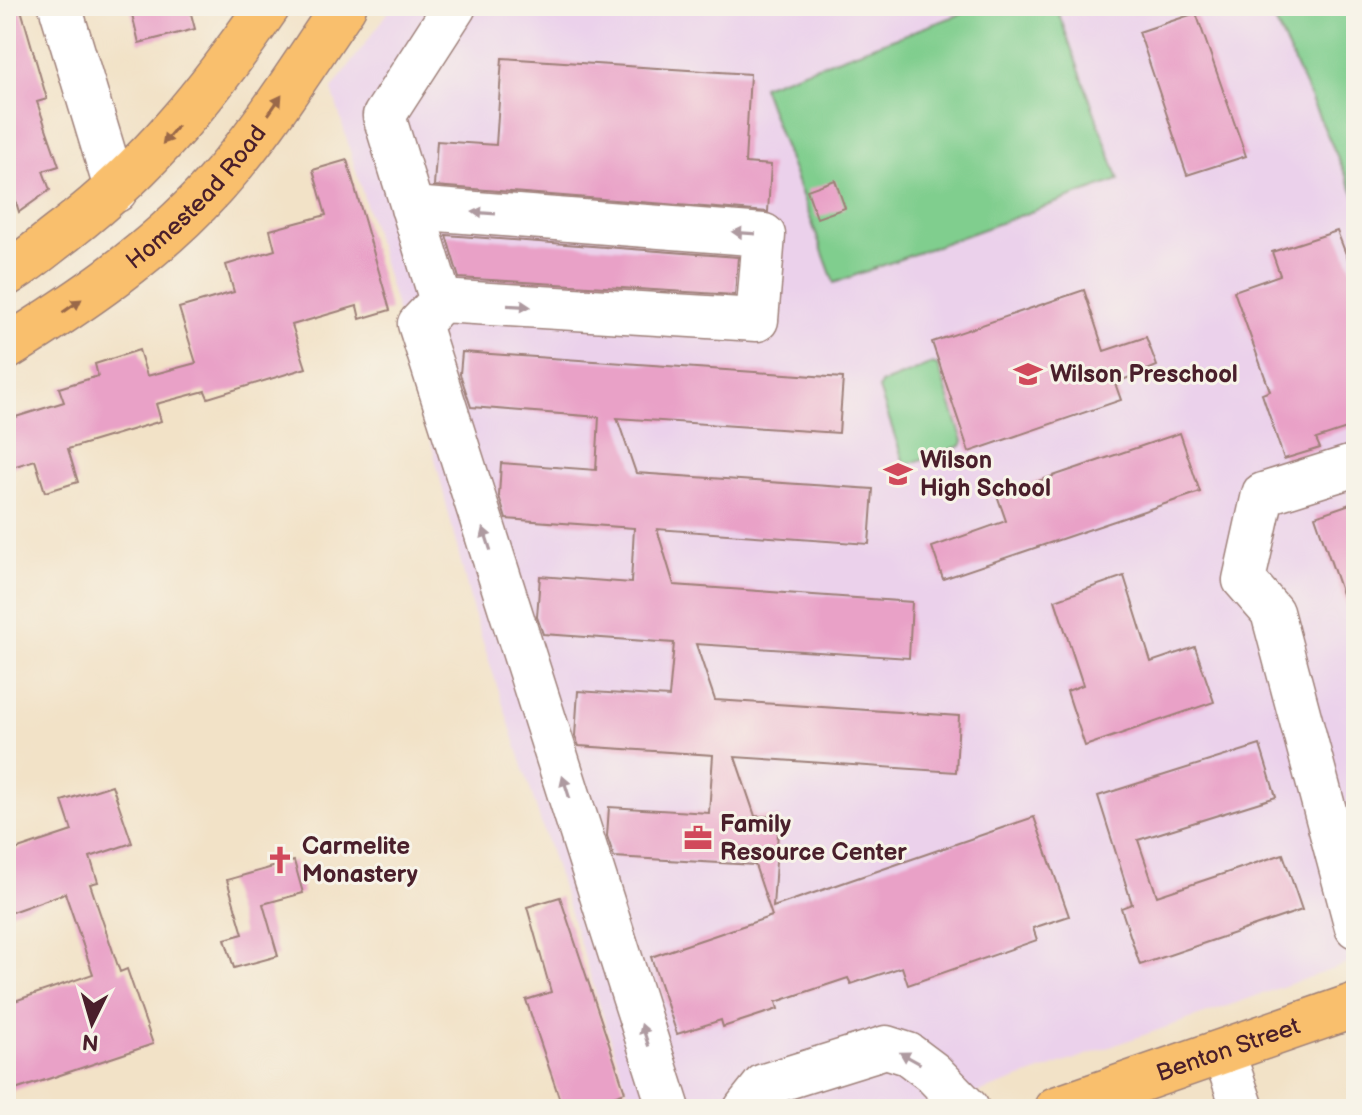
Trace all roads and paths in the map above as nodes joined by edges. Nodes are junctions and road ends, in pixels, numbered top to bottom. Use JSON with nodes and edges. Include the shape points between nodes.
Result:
{"nodes":[{"id":1,"x":60,"y":6,"type":"edge"},
{"id":2,"x":268,"y":6,"type":"edge"},
{"id":3,"x":344,"y":6,"type":"edge"},
{"id":4,"x":455,"y":6,"type":"edge"},
{"id":5,"x":116,"y":191,"type":"junction"},
{"id":6,"x":412,"y":208,"type":"junction"},
{"id":7,"x":6,"y":274,"type":"edge"},
{"id":8,"x":441,"y":301,"type":"junction"},
{"id":9,"x":6,"y":348,"type":"edge"},
{"id":10,"x":1356,"y":465,"type":"edge"},
{"id":11,"x":1356,"y":927,"type":"edge"},
{"id":12,"x":1356,"y":1005,"type":"edge"},
{"id":13,"x":1223,"y":1051,"type":"junction"},
{"id":14,"x":669,"y":1109,"type":"edge"},
{"id":15,"x":745,"y":1109,"type":"edge"},
{"id":16,"x":968,"y":1109,"type":"edge"},
{"id":17,"x":1056,"y":1109,"type":"edge"},
{"id":18,"x":1243,"y":1109,"type":"edge"}],
"edges":[{"from":1,"to":5,"type":"street"},
{"from":2,"to":5,"type":"main road","one_way":true,"via":[[221,74]]},
{"from":9,"to":3,"type":"main road","name":"Homestead Road","one_way":true,"via":[[149,249],[212,187]]},
{"from":4,"to":6,"type":"street","via":[[384,116]]},
{"from":5,"to":7,"type":"main road"},
{"from":6,"to":8,"type":"street"},
{"from":8,"to":6,"type":"street","one_way":true,"via":[[757,320],[764,235]]},
{"from":14,"to":8,"type":"street","one_way":true,"via":[[419,324]]},
{"from":10,"to":11,"type":"street","via":[[1263,494],[1244,580],[1272,612]]},
{"from":12,"to":13,"type":"main road","name":"Benton Street"},
{"from":13,"to":17,"type":"main road","name":"Benton Street"},
{"from":13,"to":18,"type":"street"},
{"from":16,"to":15,"type":"street","one_way":true,"via":[[932,1072],[908,1054],[886,1047],[764,1085]]}]}
